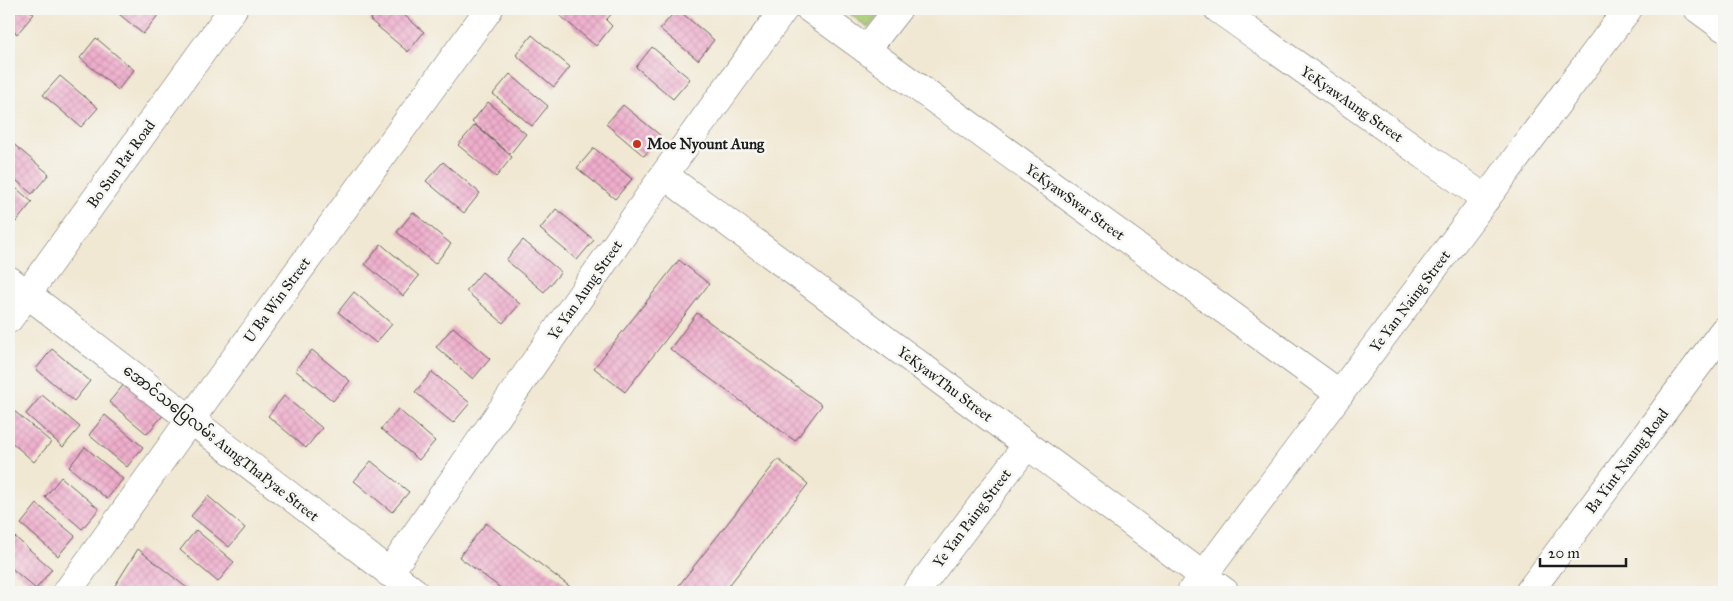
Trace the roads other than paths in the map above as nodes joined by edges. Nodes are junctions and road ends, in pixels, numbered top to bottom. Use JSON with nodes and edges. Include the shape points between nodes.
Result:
{"nodes":[{"id":1,"x":233,"y":9,"type":"edge"},
{"id":2,"x":489,"y":9,"type":"edge"},
{"id":3,"x":784,"y":9,"type":"edge"},
{"id":4,"x":810,"y":9,"type":"edge"},
{"id":5,"x":898,"y":9,"type":"edge"},
{"id":6,"x":1218,"y":9,"type":"edge"},
{"id":7,"x":1628,"y":9,"type":"edge"},
{"id":8,"x":1698,"y":9,"type":"edge"},
{"id":9,"x":1724,"y":28,"type":"edge"},
{"id":10,"x":866,"y":50,"type":"junction"},
{"id":11,"x":664,"y":175,"type":"junction"},
{"id":12,"x":1486,"y":199,"type":"junction"},
{"id":13,"x":18,"y":287,"type":"edge"},
{"id":14,"x":9,"y":319,"type":"edge"},
{"id":15,"x":1724,"y":330,"type":"edge"},
{"id":16,"x":1340,"y":394,"type":"junction"},
{"id":17,"x":190,"y":420,"type":"junction"},
{"id":18,"x":1027,"y":445,"type":"junction"},
{"id":19,"x":389,"y":573,"type":"junction"},
{"id":20,"x":1197,"y":584,"type":"edge"},
{"id":21,"x":67,"y":592,"type":"edge"},
{"id":22,"x":415,"y":592,"type":"edge"},
{"id":23,"x":916,"y":592,"type":"edge"},
{"id":24,"x":1225,"y":592,"type":"edge"},
{"id":25,"x":1529,"y":592,"type":"edge"}],
"edges":[{"from":1,"to":13,"type":"street","name":"Bo Sun Pat Road"},
{"from":2,"to":17,"type":"street","name":"U Ba Win Street"},
{"from":3,"to":11,"type":"street","name":"Ye Yan Aung Street"},
{"from":4,"to":10,"type":"street","name":"YeKyawSwar Street"},
{"from":5,"to":10,"type":"street"},
{"from":6,"to":12,"type":"street","name":"YeKyawAung Street"},
{"from":7,"to":12,"type":"street","name":"Ye Yan Naing Street"},
{"from":8,"to":9,"type":"street"},
{"from":10,"to":16,"type":"street","name":"YeKyawSwar Street"},
{"from":11,"to":18,"type":"street","name":"YeKyawThu Street"},
{"from":11,"to":19,"type":"street","name":"Ye Yan Aung Street"},
{"from":12,"to":16,"type":"street","name":"Ye Yan Naing Street"},
{"from":13,"to":14,"type":"street","name":"Bo Sun Pat Road"},
{"from":13,"to":17,"type":"street","name":"အောင်သပြေလမ်း AungThaPyae Street"},
{"from":15,"to":25,"type":"street","name":"Ba Yint Naung Road"},
{"from":16,"to":20,"type":"street","name":"Ye Yan Naing Street"},
{"from":17,"to":19,"type":"street","name":"အောင်သပြေလမ်း AungThaPyae Street"},
{"from":17,"to":21,"type":"street","name":"U Ba Win Street"},
{"from":18,"to":20,"type":"street","name":"YeKyawThu Street"},
{"from":18,"to":23,"type":"street","name":"Ye Yan Paing Street"},
{"from":19,"to":22,"type":"street","name":"အောင်သပြေလမ်း AungThaPyae Street"},
{"from":20,"to":24,"type":"street","name":"YeKyawThu Street"}]}
